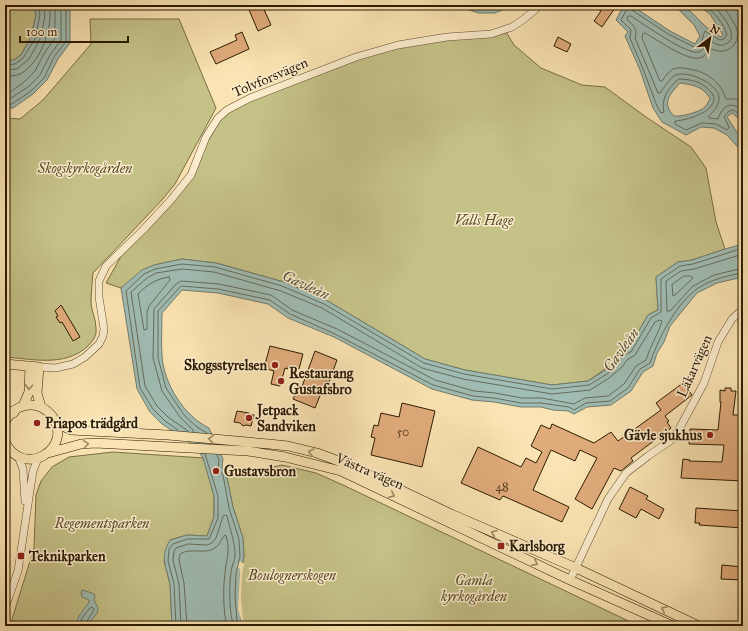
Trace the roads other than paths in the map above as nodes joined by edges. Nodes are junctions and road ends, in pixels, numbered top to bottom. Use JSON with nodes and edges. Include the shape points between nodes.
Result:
{"nodes":[{"id":1,"x":538,"y":5,"type":"edge"},
{"id":2,"x":743,"y":309,"type":"edge"},
{"id":3,"x":5,"y":364,"type":"edge"},
{"id":4,"x":34,"y":367,"type":"junction"},
{"id":5,"x":23,"y":406,"type":"junction"},
{"id":6,"x":41,"y":407,"type":"junction"},
{"id":7,"x":9,"y":412,"type":"edge"},
{"id":8,"x":5,"y":422,"type":"edge"},
{"id":9,"x":56,"y":423,"type":"junction"},
{"id":10,"x":5,"y":442,"type":"edge"},
{"id":11,"x":249,"y":447,"type":"junction"},
{"id":12,"x":48,"y":453,"type":"junction"},
{"id":13,"x":18,"y":456,"type":"junction"},
{"id":14,"x":38,"y":458,"type":"junction"},
{"id":15,"x":27,"y":513,"type":"junction"},
{"id":16,"x":576,"y":568,"type":"junction"},
{"id":17,"x":570,"y":580,"type":"junction"},
{"id":18,"x":5,"y":608,"type":"edge"},
{"id":19,"x":673,"y":626,"type":"edge"},
{"id":20,"x":699,"y":626,"type":"edge"}],
"edges":[{"from":1,"to":4,"type":"street","name":"Tolvforsvägen","via":[[524,20],[512,27],[491,34],[446,37],[398,45],[356,57],[250,98],[227,110],[218,118],[206,137],[190,175],[170,201],[106,266],[99,281],[104,329],[99,344],[73,364],[56,368]]},
{"from":2,"to":16,"type":"street","name":"Läkarvägen","via":[[732,319],[718,342],[704,383],[678,431],[670,442],[626,473],[608,499]]},
{"from":3,"to":4,"type":"main road"},
{"from":4,"to":5,"type":"main road","one_way":true},
{"from":4,"to":6,"type":"main road"},
{"from":5,"to":6,"type":"main road"},
{"from":5,"to":7,"type":"main road"},
{"from":6,"to":9,"type":"main road","via":[[50,413]]},
{"from":7,"to":8,"type":"main road"},
{"from":11,"to":9,"type":"main road","name":"Västra vägen","one_way":true,"via":[[168,435],[71,430]]},
{"from":9,"to":12,"type":"main road","via":[[56,442]]},
{"from":10,"to":13,"type":"main road"},
{"from":12,"to":11,"type":"main road","name":"Västra vägen","one_way":true,"via":[[95,443],[169,447]]},
{"from":16,"to":11,"type":"main road","name":"Västra vägen","one_way":true,"via":[[317,453],[288,446]]},
{"from":11,"to":17,"type":"main road","name":"Västra vägen","one_way":true,"via":[[341,471]]},
{"from":12,"to":14,"type":"main road","name":"Västra vägen"},
{"from":13,"to":14,"type":"main road"},
{"from":13,"to":15,"type":"street","via":[[23,469]]},
{"from":14,"to":15,"type":"street","via":[[33,471]]},
{"from":15,"to":18,"type":"street","via":[[18,571]]},
{"from":16,"to":17,"type":"street"},
{"from":20,"to":16,"type":"main road","name":"Västra vägen","one_way":true},
{"from":17,"to":19,"type":"main road","name":"Västra vägen"}]}
